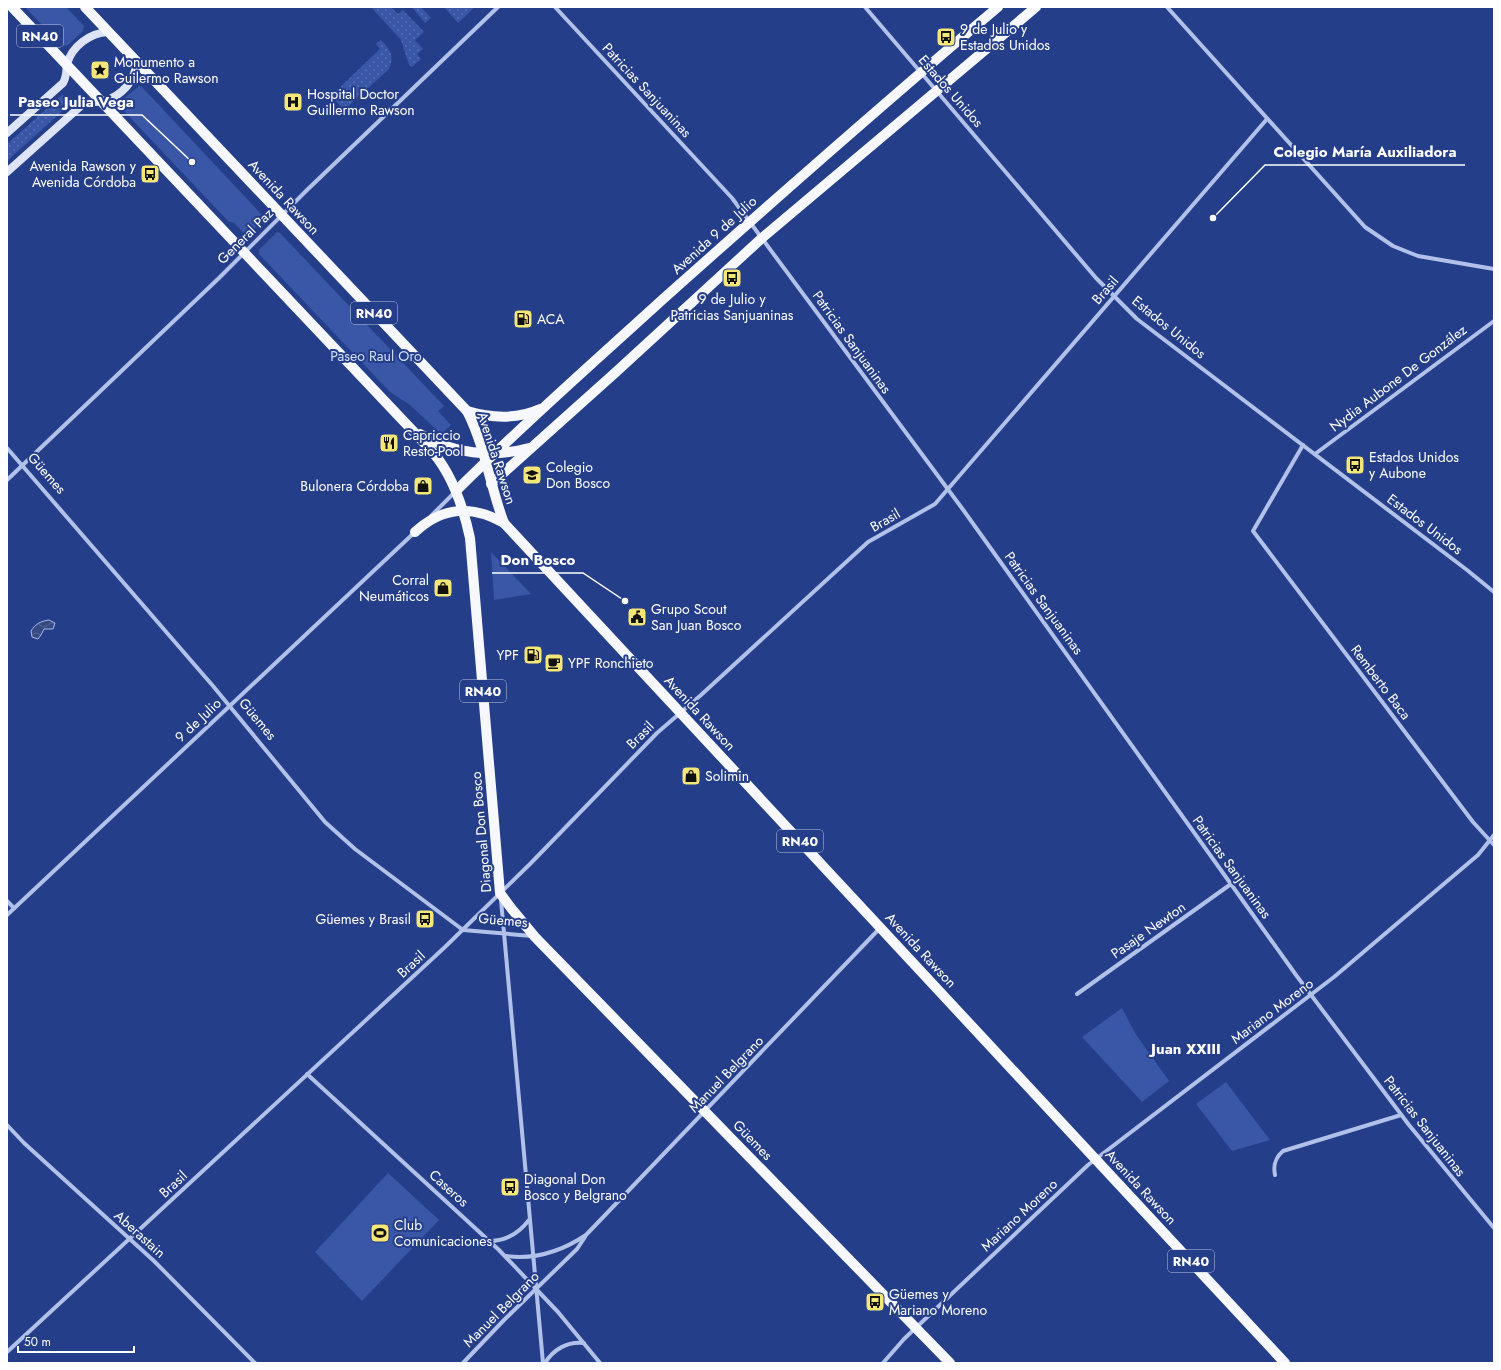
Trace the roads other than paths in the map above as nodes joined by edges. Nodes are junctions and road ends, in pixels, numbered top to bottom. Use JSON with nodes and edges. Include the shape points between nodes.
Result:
{"nodes":[{"id":1,"x":12,"y":7,"type":"edge"},
{"id":2,"x":85,"y":7,"type":"edge"},
{"id":3,"x":498,"y":7,"type":"edge"},
{"id":4,"x":555,"y":7,"type":"edge"},
{"id":5,"x":865,"y":7,"type":"edge"},
{"id":6,"x":998,"y":7,"type":"edge"},
{"id":7,"x":1036,"y":7,"type":"edge"},
{"id":8,"x":1167,"y":7,"type":"edge"},
{"id":9,"x":108,"y":32,"type":"junction"},
{"id":10,"x":136,"y":62,"type":"junction"},
{"id":11,"x":67,"y":65,"type":"junction"},
{"id":12,"x":920,"y":73,"type":"junction"},
{"id":13,"x":936,"y":91,"type":"junction"},
{"id":14,"x":101,"y":101,"type":"junction"},
{"id":15,"x":1267,"y":119,"type":"junction"},
{"id":16,"x":7,"y":133,"type":"edge"},
{"id":17,"x":7,"y":172,"type":"edge"},
{"id":18,"x":282,"y":215,"type":"junction"},
{"id":19,"x":750,"y":221,"type":"junction"},
{"id":20,"x":762,"y":238,"type":"junction"},
{"id":21,"x":244,"y":252,"type":"junction"},
{"id":22,"x":1494,"y":269,"type":"edge"},
{"id":23,"x":1114,"y":296,"type":"junction"},
{"id":24,"x":1494,"y":320,"type":"edge"},
{"id":25,"x":547,"y":405,"type":"junction"},
{"id":26,"x":467,"y":411,"type":"junction"},
{"id":27,"x":407,"y":424,"type":"junction"},
{"id":28,"x":1303,"y":445,"type":"junction"},
{"id":29,"x":532,"y":447,"type":"junction"},
{"id":30,"x":7,"y":448,"type":"edge"},
{"id":31,"x":494,"y":454,"type":"junction"},
{"id":32,"x":1315,"y":454,"type":"junction"},
{"id":33,"x":484,"y":458,"type":"junction"},
{"id":34,"x":22,"y":465,"type":"junction"},
{"id":35,"x":7,"y":480,"type":"edge"},
{"id":36,"x":491,"y":484,"type":"junction"},
{"id":37,"x":948,"y":490,"type":"junction"},
{"id":38,"x":456,"y":491,"type":"junction"},
{"id":39,"x":463,"y":510,"type":"junction"},
{"id":40,"x":504,"y":523,"type":"junction"},
{"id":41,"x":415,"y":532,"type":"junction"},
{"id":42,"x":1494,"y":592,"type":"edge"},
{"id":43,"x":230,"y":706,"type":"junction"},
{"id":44,"x":681,"y":713,"type":"junction"},
{"id":45,"x":1494,"y":835,"type":"edge"},
{"id":46,"x":1490,"y":840,"type":"junction"},
{"id":47,"x":1494,"y":845,"type":"edge"},
{"id":48,"x":1231,"y":884,"type":"junction"},
{"id":49,"x":500,"y":893,"type":"junction"},
{"id":50,"x":7,"y":901,"type":"edge"},
{"id":51,"x":14,"y":908,"type":"junction"},
{"id":52,"x":7,"y":915,"type":"edge"},
{"id":53,"x":881,"y":928,"type":"junction"},
{"id":54,"x":463,"y":930,"type":"junction"},
{"id":55,"x":505,"y":934,"type":"junction"},
{"id":56,"x":535,"y":937,"type":"junction"},
{"id":57,"x":1077,"y":994,"type":"dead end"},
{"id":58,"x":1311,"y":995,"type":"junction"},
{"id":59,"x":307,"y":1074,"type":"junction"},
{"id":60,"x":705,"y":1112,"type":"junction"},
{"id":61,"x":1401,"y":1115,"type":"junction"},
{"id":62,"x":7,"y":1125,"type":"edge"},
{"id":63,"x":1096,"y":1159,"type":"junction"},
{"id":64,"x":1275,"y":1176,"type":"dead end"},
{"id":65,"x":529,"y":1219,"type":"junction"},
{"id":66,"x":1494,"y":1228,"type":"edge"},
{"id":67,"x":586,"y":1235,"type":"junction"},
{"id":68,"x":129,"y":1239,"type":"junction"},
{"id":69,"x":490,"y":1241,"type":"junction"},
{"id":70,"x":506,"y":1256,"type":"junction"},
{"id":71,"x":533,"y":1256,"type":"junction"},
{"id":72,"x":537,"y":1289,"type":"junction"},
{"id":73,"x":916,"y":1327,"type":"junction"},
{"id":74,"x":584,"y":1343,"type":"junction"},
{"id":75,"x":7,"y":1352,"type":"edge"},
{"id":76,"x":1281,"y":1360,"type":"edge"},
{"id":77,"x":255,"y":1363,"type":"edge"},
{"id":78,"x":463,"y":1363,"type":"edge"},
{"id":79,"x":544,"y":1363,"type":"edge"},
{"id":80,"x":600,"y":1363,"type":"edge"},
{"id":81,"x":883,"y":1363,"type":"edge"},
{"id":82,"x":950,"y":1363,"type":"edge"}],
"edges":[{"from":1,"to":11,"type":"main road","number":"RN40"},
{"from":2,"to":9,"type":"main road","name":"Avenida Rawson","number":"RN40"},
{"from":3,"to":18,"type":"street","name":"General Paz"},
{"from":4,"to":19,"type":"street","name":"Patricias Sanjuaninas","via":[[732,198]]},
{"from":5,"to":12,"type":"street","name":"Estados Unidos"},
{"from":6,"to":12,"type":"main road","name":"Avenida 9 de Julio"},
{"from":7,"to":13,"type":"main road"},
{"from":8,"to":15,"type":"street"},
{"from":9,"to":10,"type":"main road","name":"Avenida Rawson","number":"RN40"},
{"from":9,"to":11,"type":"main road","via":[[84,41],[74,51]]},
{"from":10,"to":14,"type":"main road","via":[[132,78],[123,90]]},
{"from":10,"to":18,"type":"main road","name":"Avenida Rawson","number":"RN40"},
{"from":11,"to":14,"type":"main road","number":"RN40"},
{"from":11,"to":16,"type":"main road","via":[[63,83]]},
{"from":12,"to":13,"type":"street","name":"Estados Unidos"},
{"from":12,"to":19,"type":"main road","name":"Avenida 9 de Julio"},
{"from":13,"to":20,"type":"main road"},
{"from":13,"to":23,"type":"street","name":"Estados Unidos"},
{"from":14,"to":17,"type":"main road","via":[[83,104]]},
{"from":14,"to":21,"type":"main road","number":"RN40"},
{"from":15,"to":22,"type":"street","via":[[1370,231],[1393,246],[1418,256]]},
{"from":15,"to":23,"type":"street","name":"Brasil"},
{"from":18,"to":21,"type":"street","name":"General Paz"},
{"from":18,"to":26,"type":"main road","name":"Avenida Rawson","number":"RN40"},
{"from":19,"to":20,"type":"street","name":"Patricias Sanjuaninas"},
{"from":19,"to":25,"type":"main road","name":"Avenida 9 de Julio"},
{"from":20,"to":29,"type":"main road"},
{"from":20,"to":37,"type":"street","name":"Patricias Sanjuaninas"},
{"from":21,"to":27,"type":"main road","number":"RN40"},
{"from":21,"to":34,"type":"street","name":"General Paz"},
{"from":23,"to":28,"type":"street","name":"Estados Unidos","via":[[1137,319]]},
{"from":23,"to":37,"type":"street","name":"Brasil"},
{"from":24,"to":32,"type":"street","name":"Nydia Aubone De González"},
{"from":25,"to":26,"type":"main road","via":[[535,411],[513,416],[490,417]]},
{"from":25,"to":31,"type":"main road","name":"Avenida 9 de Julio"},
{"from":26,"to":33,"type":"main road","name":"Avenida Rawson","number":"RN40","via":[[478,435]]},
{"from":27,"to":33,"type":"main road","via":[[421,435],[442,445]]},
{"from":27,"to":38,"type":"main road","number":"RN40","via":[[436,455]]},
{"from":28,"to":32,"type":"street","name":"Estados Unidos"},
{"from":28,"to":46,"type":"street","name":"Remberto Baca","via":[[1253,531],[1473,822]]},
{"from":29,"to":31,"type":"main road"},
{"from":29,"to":36,"type":"main road"},
{"from":30,"to":34,"type":"street","name":"Güemes"},
{"from":31,"to":33,"type":"main road"},
{"from":32,"to":42,"type":"street","name":"Estados Unidos"},
{"from":33,"to":36,"type":"main road","name":"Avenida Rawson","number":"RN40"},
{"from":33,"to":38,"type":"main road"},
{"from":34,"to":35,"type":"street","name":"General Paz"},
{"from":34,"to":43,"type":"street","name":"Güemes"},
{"from":36,"to":40,"type":"main road","name":"Avenida Rawson","number":"RN40"},
{"from":37,"to":44,"type":"street","name":"Brasil","via":[[935,504],[868,542]]},
{"from":37,"to":48,"type":"street","name":"Patricias Sanjuaninas"},
{"from":38,"to":39,"type":"main road","name":"Diagonal Don Bosco","number":"RN40"},
{"from":38,"to":41,"type":"street","name":"9 de Julio"},
{"from":39,"to":40,"type":"main road","via":[[488,515]]},
{"from":39,"to":41,"type":"main road","via":[[437,516]]},
{"from":39,"to":49,"type":"main road","name":"Diagonal Don Bosco","number":"RN40","via":[[471,554]]},
{"from":40,"to":44,"type":"main road","name":"Avenida Rawson","number":"RN40"},
{"from":41,"to":43,"type":"street","name":"9 de Julio"},
{"from":43,"to":51,"type":"street","name":"9 de Julio"},
{"from":43,"to":54,"type":"street","name":"Güemes","via":[[326,822],[355,849]]},
{"from":44,"to":49,"type":"street","name":"Brasil","via":[[657,732]]},
{"from":44,"to":53,"type":"main road","name":"Avenida Rawson","number":"RN40"},
{"from":45,"to":46,"type":"street","name":"Mariano Moreno"},
{"from":46,"to":47,"type":"street","name":"Remberto Baca"},
{"from":46,"to":58,"type":"street","name":"Mariano Moreno","via":[[1478,855]]},
{"from":48,"to":57,"type":"street","name":"Pasaje Newton"},
{"from":48,"to":58,"type":"street","name":"Patricias Sanjuaninas"},
{"from":49,"to":54,"type":"street","name":"Brasil"},
{"from":49,"to":55,"type":"street","name":"Diagonal Don Bosco"},
{"from":49,"to":56,"type":"main road","name":"Güemes"},
{"from":50,"to":51,"type":"street"},
{"from":51,"to":52,"type":"street","name":"9 de Julio"},
{"from":53,"to":60,"type":"street","name":"Manuel Belgrano"},
{"from":53,"to":63,"type":"main road","name":"Avenida Rawson","number":"RN40"},
{"from":54,"to":55,"type":"street","name":"Güemes"},
{"from":54,"to":59,"type":"street","name":"Brasil"},
{"from":55,"to":56,"type":"street","name":"Güemes"},
{"from":55,"to":65,"type":"street","name":"Diagonal Don Bosco"},
{"from":56,"to":60,"type":"main road","name":"Güemes"},
{"from":58,"to":61,"type":"street","name":"Patricias Sanjuaninas"},
{"from":58,"to":63,"type":"street","name":"Mariano Moreno"},
{"from":59,"to":68,"type":"street","name":"Brasil"},
{"from":59,"to":69,"type":"street","name":"Caseros"},
{"from":60,"to":67,"type":"street","name":"Manuel Belgrano"},
{"from":60,"to":73,"type":"main road","name":"Güemes"},
{"from":61,"to":64,"type":"street","via":[[1284,1151],[1274,1164]]},
{"from":61,"to":66,"type":"street","name":"Patricias Sanjuaninas"},
{"from":62,"to":68,"type":"street","name":"Aberastain"},
{"from":63,"to":73,"type":"street","name":"Mariano Moreno"},
{"from":63,"to":76,"type":"main road","name":"Avenida Rawson","number":"RN40"},
{"from":65,"to":69,"type":"street","via":[[511,1237]]},
{"from":65,"to":71,"type":"street","name":"Diagonal Don Bosco"},
{"from":67,"to":71,"type":"street","name":"Manuel Belgrano","via":[[562,1248]]},
{"from":67,"to":72,"type":"street","name":"Manuel Belgrano","via":[[577,1249]]},
{"from":68,"to":75,"type":"street","name":"Brasil"},
{"from":68,"to":77,"type":"street","name":"Aberastain"},
{"from":69,"to":70,"type":"street","name":"Caseros"},
{"from":70,"to":71,"type":"street","name":"Manuel Belgrano"},
{"from":70,"to":72,"type":"street","name":"Caseros"},
{"from":71,"to":72,"type":"street","name":"Diagonal Don Bosco"},
{"from":72,"to":74,"type":"street","name":"Caseros"},
{"from":72,"to":78,"type":"street","name":"Manuel Belgrano"},
{"from":72,"to":79,"type":"street","name":"Diagonal Don Bosco"},
{"from":73,"to":81,"type":"street","name":"Mariano Moreno"},
{"from":73,"to":82,"type":"main road","name":"Güemes"},
{"from":74,"to":79,"type":"street","via":[[573,1343],[559,1348]]},
{"from":74,"to":80,"type":"street","name":"Caseros"}]}
